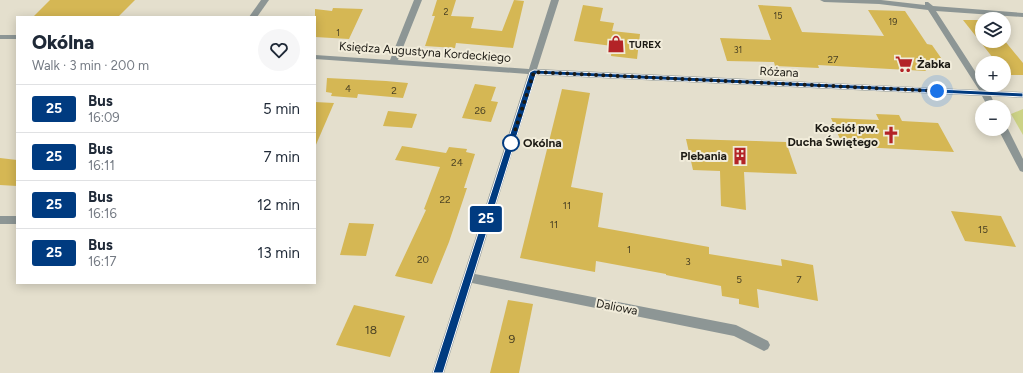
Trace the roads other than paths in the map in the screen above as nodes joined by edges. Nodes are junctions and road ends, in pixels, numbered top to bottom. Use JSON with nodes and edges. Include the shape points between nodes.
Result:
{"nodes":[{"id":1,"x":266,"y":0,"type":"edge"},
{"id":2,"x":418,"y":0,"type":"edge"},
{"id":3,"x":555,"y":0,"type":"edge"},
{"id":4,"x":824,"y":0,"type":"edge"},
{"id":5,"x":927,"y":3,"type":"edge"},
{"id":6,"x":1023,"y":15,"type":"edge"},
{"id":7,"x":254,"y":16,"type":"edge"},
{"id":8,"x":0,"y":37,"type":"edge"},
{"id":9,"x":16,"y":37,"type":"edge"},
{"id":10,"x":316,"y":57,"type":"edge"},
{"id":11,"x":393,"y":62,"type":"junction"},
{"id":12,"x":534,"y":72,"type":"junction"},
{"id":13,"x":986,"y":93,"type":"junction"},
{"id":14,"x":1023,"y":95,"type":"edge"},
{"id":15,"x":989,"y":100,"type":"edge"},
{"id":16,"x":1007,"y":136,"type":"edge"},
{"id":17,"x":1023,"y":168,"type":"edge"},
{"id":18,"x":0,"y":220,"type":"edge"},
{"id":19,"x":16,"y":220,"type":"edge"},
{"id":20,"x":467,"y":277,"type":"junction"},
{"id":21,"x":764,"y":345,"type":"dead end"},
{"id":22,"x":438,"y":373,"type":"edge"}],
"edges":[{"from":1,"to":7,"type":"street"},
{"from":2,"to":11,"type":"street"},
{"from":3,"to":12,"type":"street"},
{"from":4,"to":5,"type":"street"},
{"from":5,"to":6,"type":"street","via":[[967,12]]},
{"from":5,"to":13,"type":"street"},
{"from":8,"to":9,"type":"street"},
{"from":10,"to":11,"type":"street","name":"Księdza Augustyna Kordeckiego"},
{"from":11,"to":12,"type":"street","name":"Księdza Augustyna Kordeckiego"},
{"from":12,"to":13,"type":"street","name":"Różana"},
{"from":12,"to":20,"type":"street"},
{"from":13,"to":14,"type":"street","name":"Różana"},
{"from":13,"to":15,"type":"street"},
{"from":16,"to":17,"type":"street"},
{"from":18,"to":19,"type":"street"},
{"from":20,"to":21,"type":"street","name":"Daliowa","via":[[736,331]]},
{"from":20,"to":22,"type":"street"}]}
